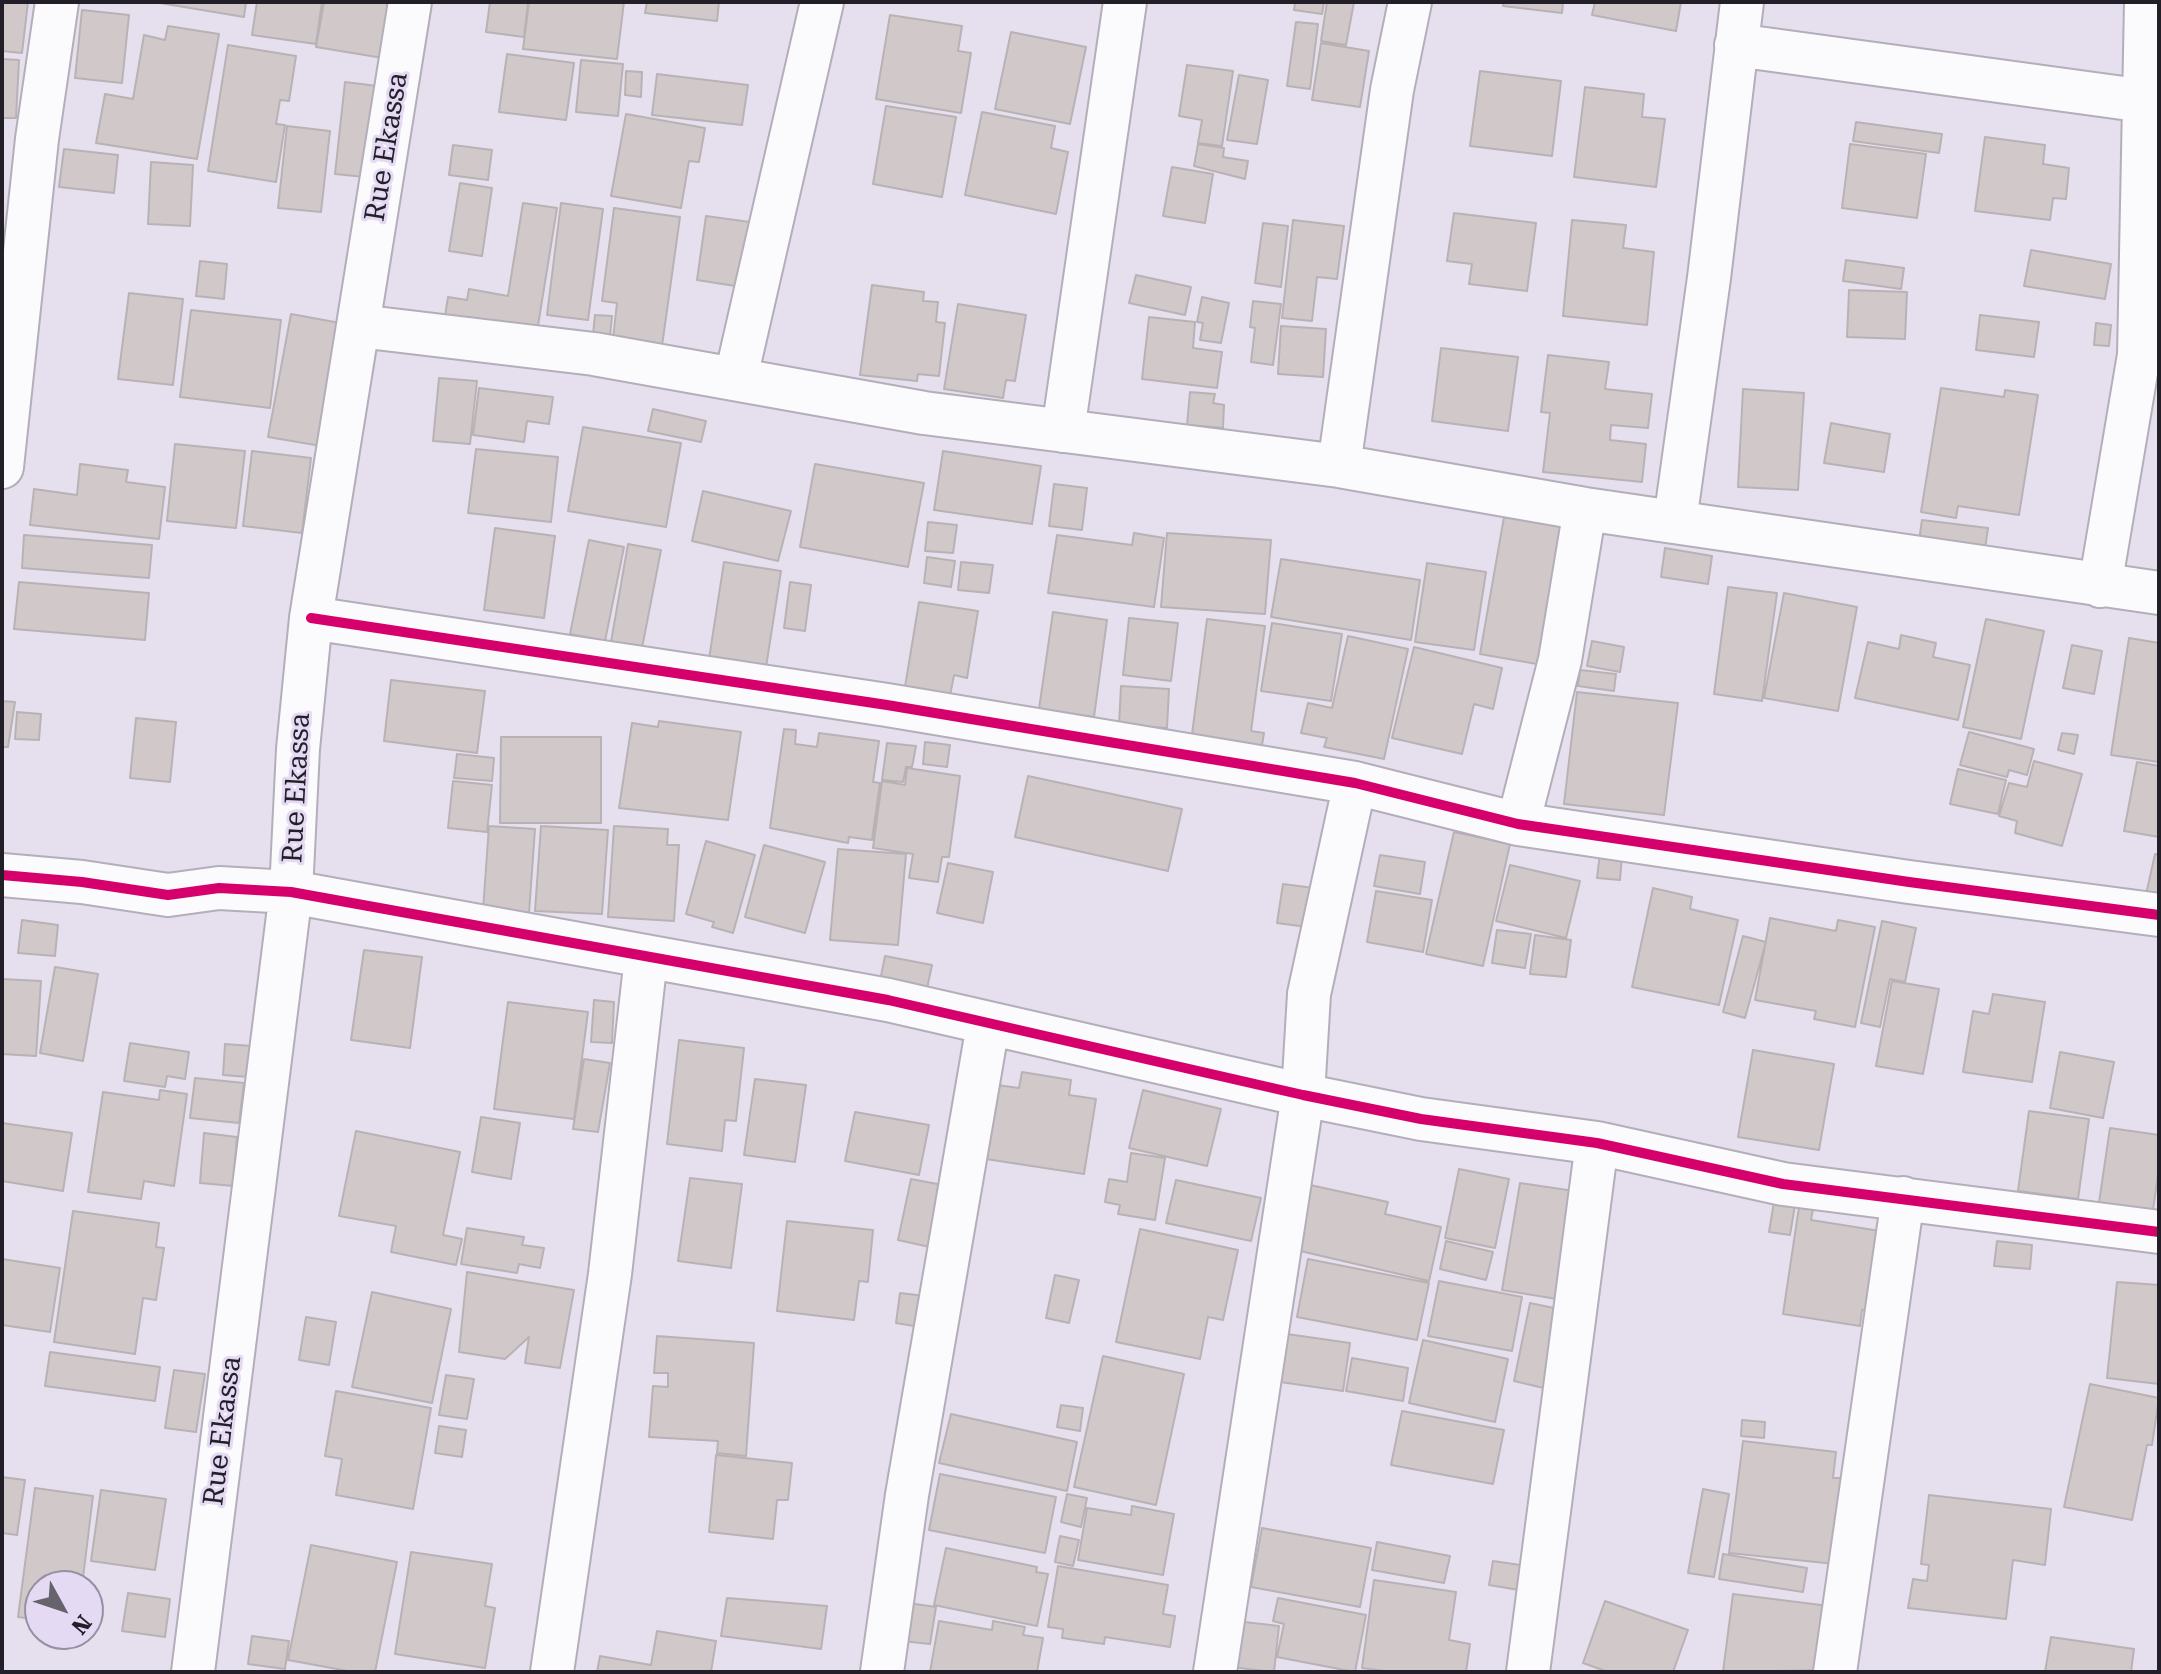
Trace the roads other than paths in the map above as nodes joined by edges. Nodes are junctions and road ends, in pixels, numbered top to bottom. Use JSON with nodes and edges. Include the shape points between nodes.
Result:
{"nodes":[{"id":1,"x":57,"y":2,"type":"edge"},
{"id":2,"x":410,"y":2,"type":"edge"},
{"id":3,"x":822,"y":2,"type":"edge"},
{"id":4,"x":1125,"y":2,"type":"edge"},
{"id":5,"x":1410,"y":2,"type":"edge"},
{"id":6,"x":1742,"y":2,"type":"edge"},
{"id":7,"x":2146,"y":2,"type":"edge"},
{"id":8,"x":1736,"y":45,"type":"junction"},
{"id":9,"x":2152,"y":102,"type":"edge"},
{"id":10,"x":359,"y":326,"type":"junction"},
{"id":11,"x":736,"y":377,"type":"junction"},
{"id":12,"x":1063,"y":431,"type":"junction"},
{"id":13,"x":1339,"y":466,"type":"junction"},
{"id":14,"x":2,"y":467,"type":"edge"},
{"id":15,"x":1585,"y":509,"type":"junction"},
{"id":16,"x":1675,"y":521,"type":"junction"},
{"id":17,"x":2100,"y":586,"type":"junction"},
{"id":18,"x":2159,"y":593,"type":"edge"},
{"id":19,"x":311,"y":618,"type":"junction"},
{"id":20,"x":1355,"y":783,"type":"junction"},
{"id":21,"x":1518,"y":824,"type":"junction"},
{"id":22,"x":2,"y":875,"type":"edge"},
{"id":23,"x":291,"y":892,"type":"junction"},
{"id":24,"x":2159,"y":915,"type":"edge"},
{"id":25,"x":646,"y":958,"type":"junction"},
{"id":26,"x":988,"y":1025,"type":"junction"},
{"id":27,"x":1303,"y":1095,"type":"junction"},
{"id":28,"x":1597,"y":1143,"type":"junction"},
{"id":29,"x":1903,"y":1198,"type":"junction"},
{"id":30,"x":2159,"y":1232,"type":"edge"},
{"id":31,"x":193,"y":1672,"type":"edge"},
{"id":32,"x":552,"y":1672,"type":"edge"},
{"id":33,"x":882,"y":1672,"type":"edge"},
{"id":34,"x":1215,"y":1672,"type":"edge"},
{"id":35,"x":1528,"y":1672,"type":"edge"},
{"id":36,"x":1835,"y":1672,"type":"edge"}],
"edges":[{"from":1,"to":14,"type":"street"},
{"from":2,"to":10,"type":"street","name":"Rue Ekassa"},
{"from":3,"to":11,"type":"street"},
{"from":4,"to":12,"type":"street"},
{"from":5,"to":13,"type":"street","via":[[1392,90]]},
{"from":6,"to":8,"type":"street"},
{"from":7,"to":9,"type":"street"},
{"from":8,"to":9,"type":"street"},
{"from":8,"to":16,"type":"street"},
{"from":9,"to":17,"type":"street","via":[[2139,355]]},
{"from":10,"to":11,"type":"street"},
{"from":10,"to":19,"type":"street","name":"Rue Ekassa"},
{"from":11,"to":12,"type":"street","via":[[924,413]]},
{"from":12,"to":13,"type":"street"},
{"from":13,"to":15,"type":"street"},
{"from":15,"to":16,"type":"street"},
{"from":15,"to":21,"type":"street","via":[[1560,660]]},
{"from":16,"to":17,"type":"street"},
{"from":17,"to":18,"type":"street"},
{"from":19,"to":20,"type":"street"},
{"from":19,"to":23,"type":"street","name":"Rue Ekassa"},
{"from":20,"to":21,"type":"street"},
{"from":20,"to":27,"type":"street","via":[[1309,994]]},
{"from":21,"to":24,"type":"street"},
{"from":22,"to":23,"type":"street","via":[[168,895],[219,888]]},
{"from":23,"to":25,"type":"street"},
{"from":23,"to":31,"type":"street","name":"Rue Ekassa"},
{"from":25,"to":26,"type":"street","via":[[845,992]]},
{"from":25,"to":32,"type":"street","via":[[610,1274]]},
{"from":26,"to":27,"type":"street"},
{"from":26,"to":33,"type":"street"},
{"from":27,"to":28,"type":"street","via":[[1421,1119]]},
{"from":27,"to":34,"type":"street"},
{"from":28,"to":29,"type":"street","via":[[1783,1184]]},
{"from":28,"to":35,"type":"street"},
{"from":29,"to":30,"type":"street"},
{"from":29,"to":36,"type":"street"}]}
